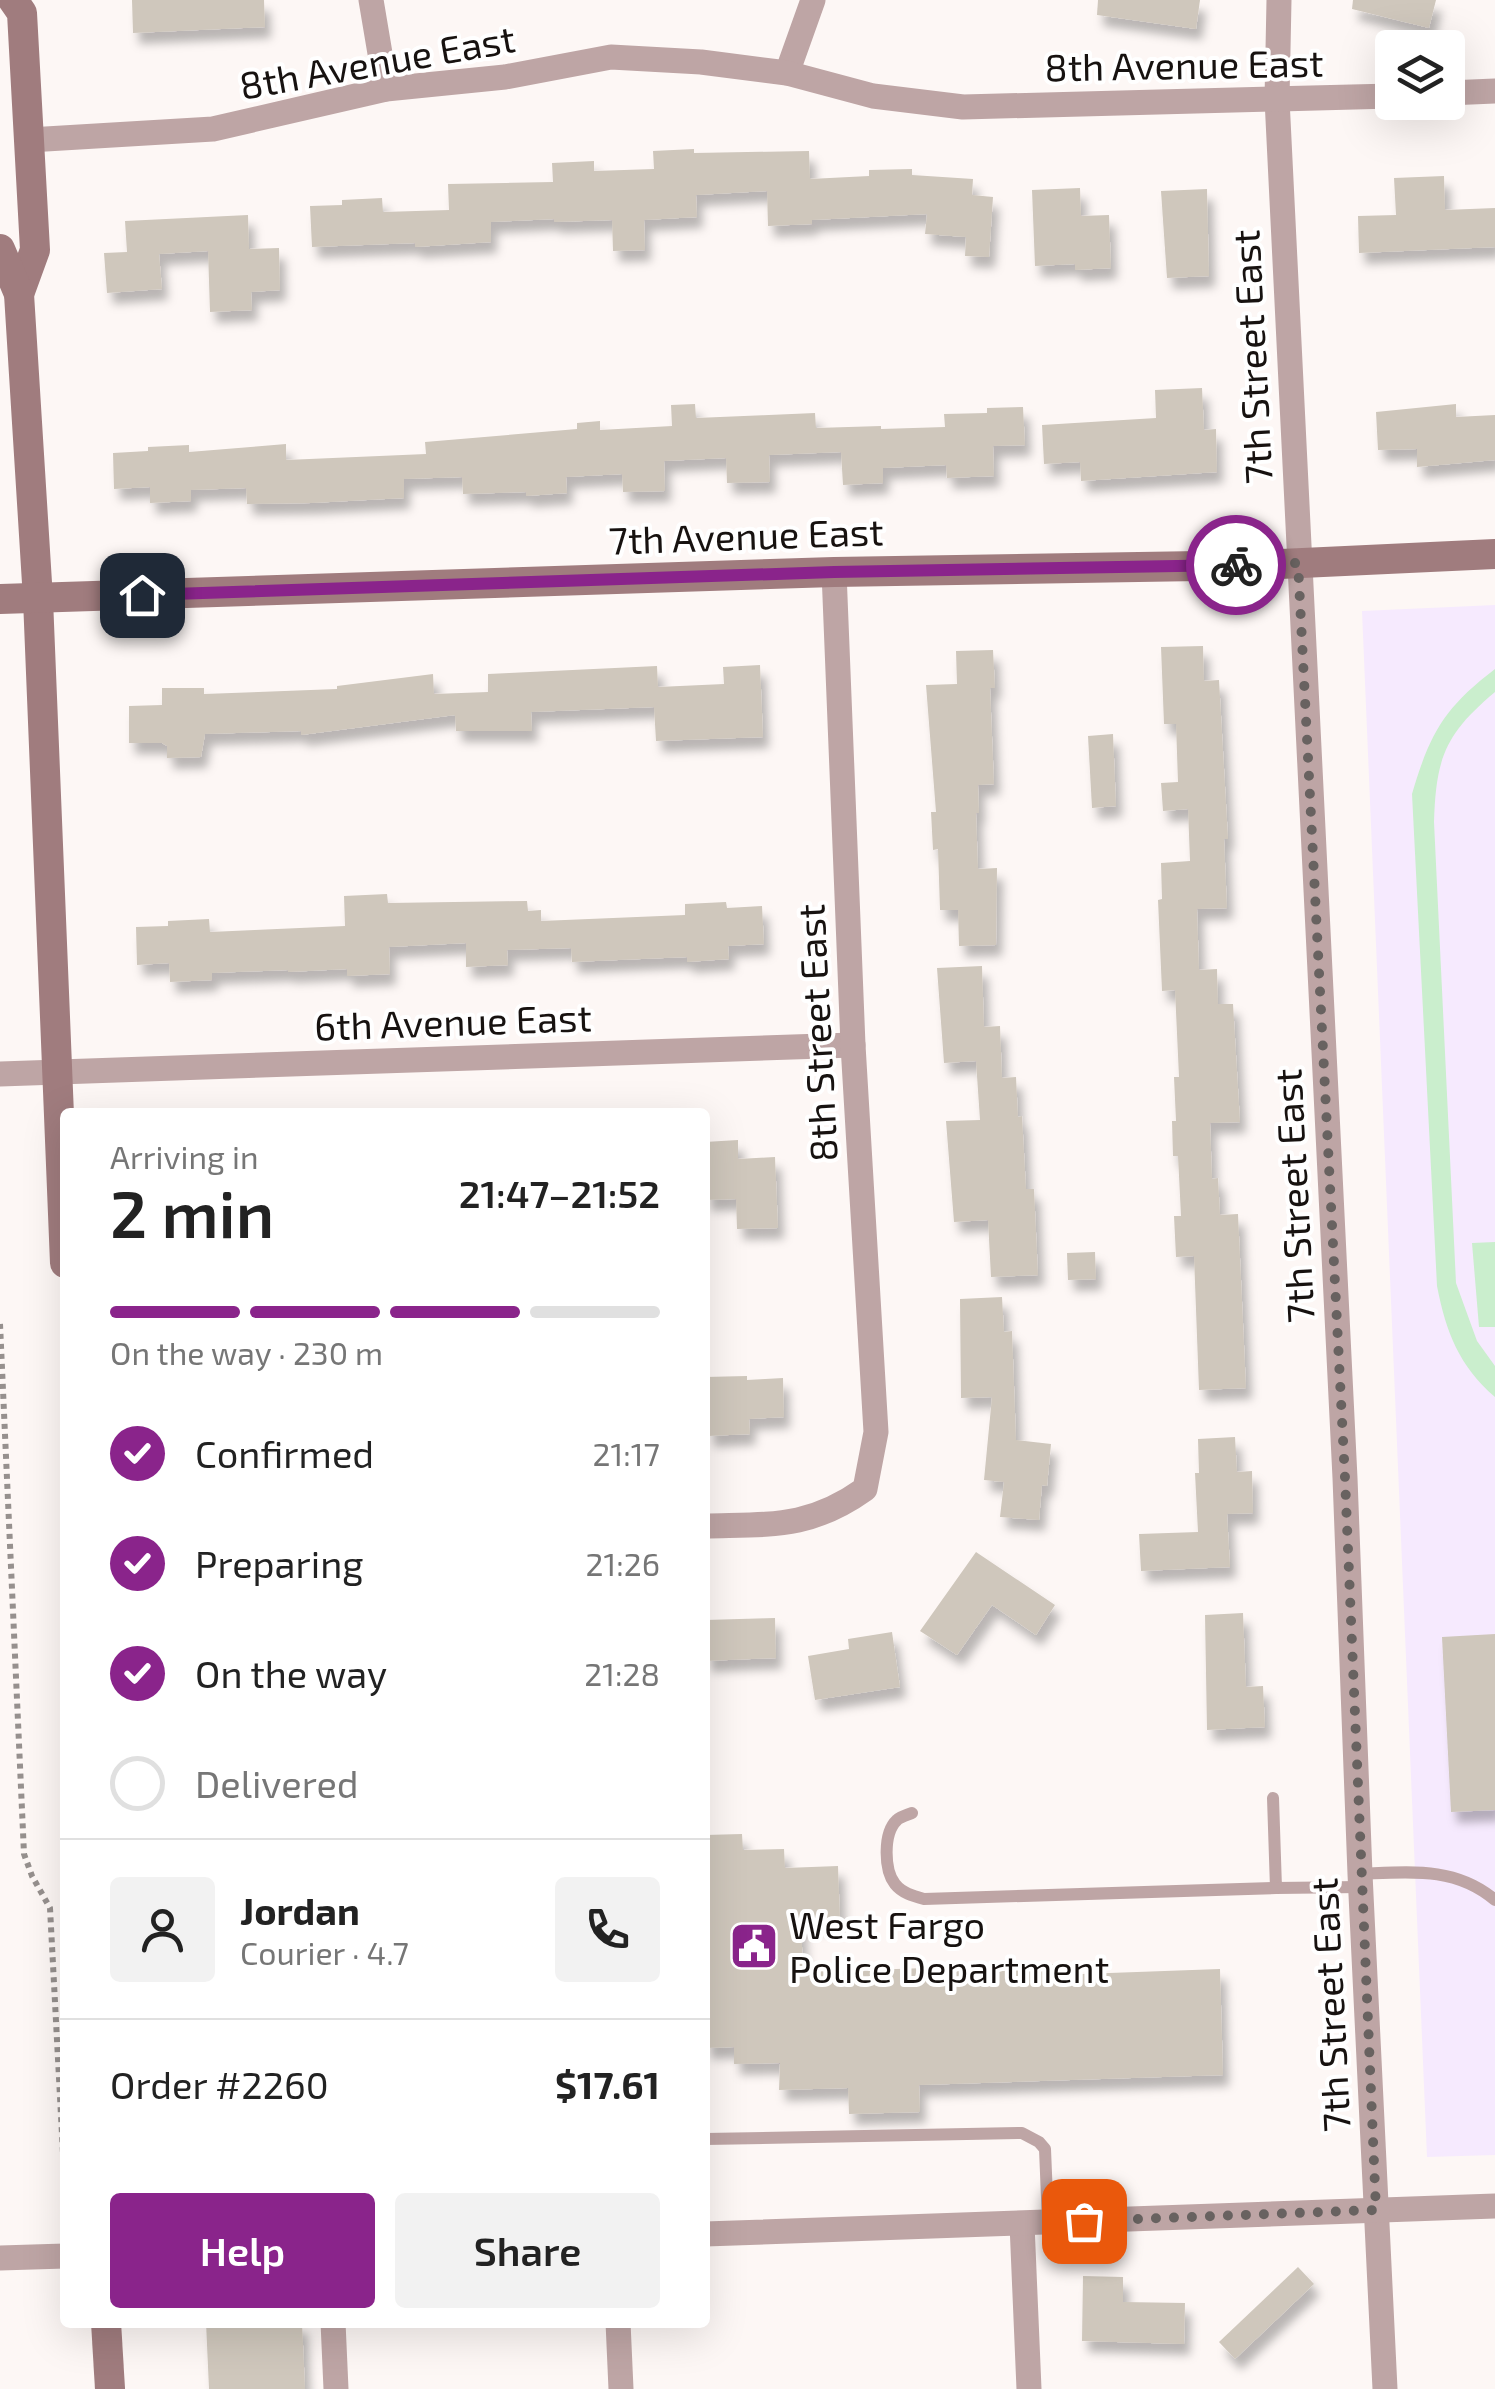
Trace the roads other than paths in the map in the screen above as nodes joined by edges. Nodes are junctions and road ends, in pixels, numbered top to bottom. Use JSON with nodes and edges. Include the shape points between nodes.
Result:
{"nodes":[{"id":1,"x":14,"y":0,"type":"edge"},
{"id":2,"x":371,"y":0,"type":"edge"},
{"id":3,"x":812,"y":0,"type":"edge"},
{"id":4,"x":1279,"y":0,"type":"edge"},
{"id":5,"x":788,"y":74,"type":"junction"},
{"id":6,"x":386,"y":89,"type":"junction"},
{"id":7,"x":1495,"y":91,"type":"edge"},
{"id":8,"x":1465,"y":92,"type":"edge"},
{"id":9,"x":1375,"y":96,"type":"edge"},
{"id":10,"x":1277,"y":99,"type":"junction"},
{"id":11,"x":30,"y":140,"type":"junction"},
{"id":12,"x":0,"y":250,"type":"edge"},
{"id":13,"x":19,"y":294,"type":"junction"},
{"id":14,"x":1495,"y":554,"type":"edge"},
{"id":15,"x":1298,"y":563,"type":"junction"},
{"id":16,"x":834,"y":572,"type":"junction"},
{"id":17,"x":0,"y":599,"type":"edge"},
{"id":18,"x":38,"y":599,"type":"junction"},
{"id":19,"x":853,"y":1045,"type":"junction"},
{"id":20,"x":55,"y":1071,"type":"junction"},
{"id":21,"x":0,"y":1074,"type":"edge"},
{"id":22,"x":60,"y":1167,"type":"edge"},
{"id":23,"x":710,"y":1526,"type":"edge"},
{"id":24,"x":1273,"y":1798,"type":"dead end"},
{"id":25,"x":912,"y":1813,"type":"dead end"},
{"id":26,"x":1360,"y":1880,"type":"junction"},
{"id":27,"x":1276,"y":1888,"type":"junction"},
{"id":28,"x":1495,"y":1900,"type":"edge"},
{"id":29,"x":710,"y":2139,"type":"edge"},
{"id":30,"x":1495,"y":2206,"type":"edge"},
{"id":31,"x":1376,"y":2210,"type":"junction"},
{"id":32,"x":1035,"y":2223,"type":"junction"},
{"id":33,"x":710,"y":2234,"type":"edge"},
{"id":34,"x":60,"y":2256,"type":"edge"},
{"id":35,"x":0,"y":2258,"type":"edge"},
{"id":36,"x":106,"y":2328,"type":"edge"},
{"id":37,"x":332,"y":2328,"type":"edge"},
{"id":38,"x":618,"y":2328,"type":"edge"},
{"id":39,"x":110,"y":2389,"type":"edge"},
{"id":40,"x":336,"y":2389,"type":"edge"},
{"id":41,"x":621,"y":2389,"type":"edge"},
{"id":42,"x":1029,"y":2389,"type":"edge"},
{"id":43,"x":1385,"y":2389,"type":"edge"}],
"edges":[{"from":1,"to":11,"type":"street","via":[[22,14]]},
{"from":2,"to":6,"type":"street"},
{"from":3,"to":5,"type":"street"},
{"from":4,"to":10,"type":"street","name":"7th Street East"},
{"from":5,"to":6,"type":"street","name":"8th Avenue East","via":[[611,58]]},
{"from":5,"to":10,"type":"street","name":"8th Avenue East","via":[[873,96],[963,107]]},
{"from":6,"to":11,"type":"street","name":"8th Avenue East","via":[[213,129]]},
{"from":7,"to":8,"type":"street"},
{"from":9,"to":10,"type":"street","name":"8th Avenue East"},
{"from":10,"to":15,"type":"street","name":"7th Street East"},
{"from":11,"to":13,"type":"street","via":[[35,250]]},
{"from":12,"to":13,"type":"street"},
{"from":13,"to":18,"type":"street"},
{"from":14,"to":15,"type":"street","name":"7th Avenue East"},
{"from":15,"to":16,"type":"street","name":"7th Avenue East"},
{"from":15,"to":26,"type":"street","name":"7th Street East"},
{"from":16,"to":18,"type":"street","name":"7th Avenue East"},
{"from":16,"to":19,"type":"street","name":"8th Street East"},
{"from":17,"to":18,"type":"street","name":"7th Avenue East"},
{"from":18,"to":20,"type":"street"},
{"from":19,"to":20,"type":"street","name":"6th Avenue East"},
{"from":19,"to":23,"type":"street","name":"8th Street East","via":[[876,1432],[865,1489],[836,1510],[787,1524]]},
{"from":20,"to":21,"type":"street","name":"6th Avenue East"},
{"from":20,"to":22,"type":"street"},
{"from":24,"to":27,"type":"lane"},
{"from":25,"to":27,"type":"lane","via":[[890,1830],[890,1874],[905,1893],[924,1899]]},
{"from":26,"to":27,"type":"lane"},
{"from":26,"to":28,"type":"lane","via":[[1441,1874],[1464,1878]]},
{"from":26,"to":31,"type":"street","name":"7th Street East"},
{"from":29,"to":32,"type":"lane","via":[[1022,2134],[1045,2149]]},
{"from":30,"to":31,"type":"street"},
{"from":31,"to":32,"type":"street"},
{"from":31,"to":43,"type":"street","name":"7th Street East"},
{"from":32,"to":33,"type":"street"},
{"from":32,"to":42,"type":"street"},
{"from":34,"to":35,"type":"street"},
{"from":36,"to":39,"type":"street"},
{"from":37,"to":40,"type":"street"},
{"from":38,"to":41,"type":"street"}]}
